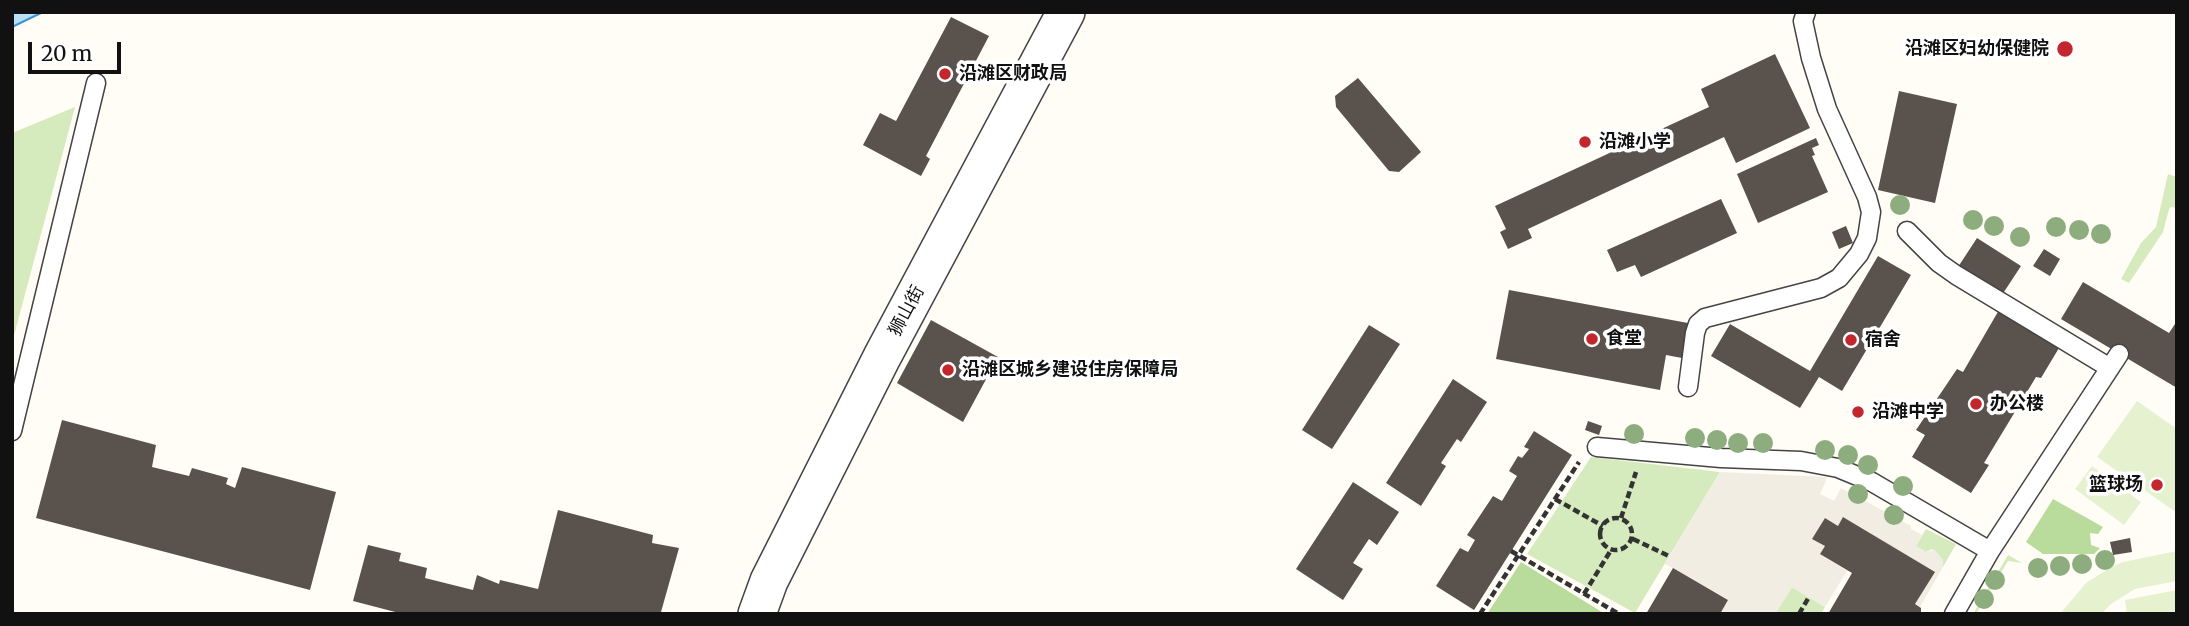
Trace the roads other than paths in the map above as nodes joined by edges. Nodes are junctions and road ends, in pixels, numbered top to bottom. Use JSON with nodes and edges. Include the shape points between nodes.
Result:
{"nodes":[{"id":1,"x":1066,"y":12,"type":"edge"},
{"id":2,"x":1806,"y":12,"type":"edge"},
{"id":3,"x":96,"y":83,"type":"dead end"},
{"id":4,"x":1907,"y":231,"type":"dead end"},
{"id":5,"x":1688,"y":387,"type":"dead end"},
{"id":6,"x":12,"y":430,"type":"edge"},
{"id":7,"x":1597,"y":447,"type":"dead end"},
{"id":8,"x":1990,"y":551,"type":"junction"},
{"id":9,"x":757,"y":614,"type":"edge"},
{"id":10,"x":1954,"y":614,"type":"edge"}],
"edges":[{"from":1,"to":9,"type":"street","name":"狮山街","via":[[882,357],[769,581]]},
{"from":2,"to":5,"type":"lane","via":[[1803,21],[1815,71],[1867,197],[1871,212],[1867,238],[1839,278],[1821,288],[1704,318],[1695,333]]},
{"from":3,"to":6,"type":"lane"},
{"from":4,"to":8,"type":"lane","via":[[1956,275],[2115,361]]},
{"from":7,"to":8,"type":"lane","via":[[1801,461],[1838,468],[1872,482]]},
{"from":8,"to":10,"type":"lane"}]}
